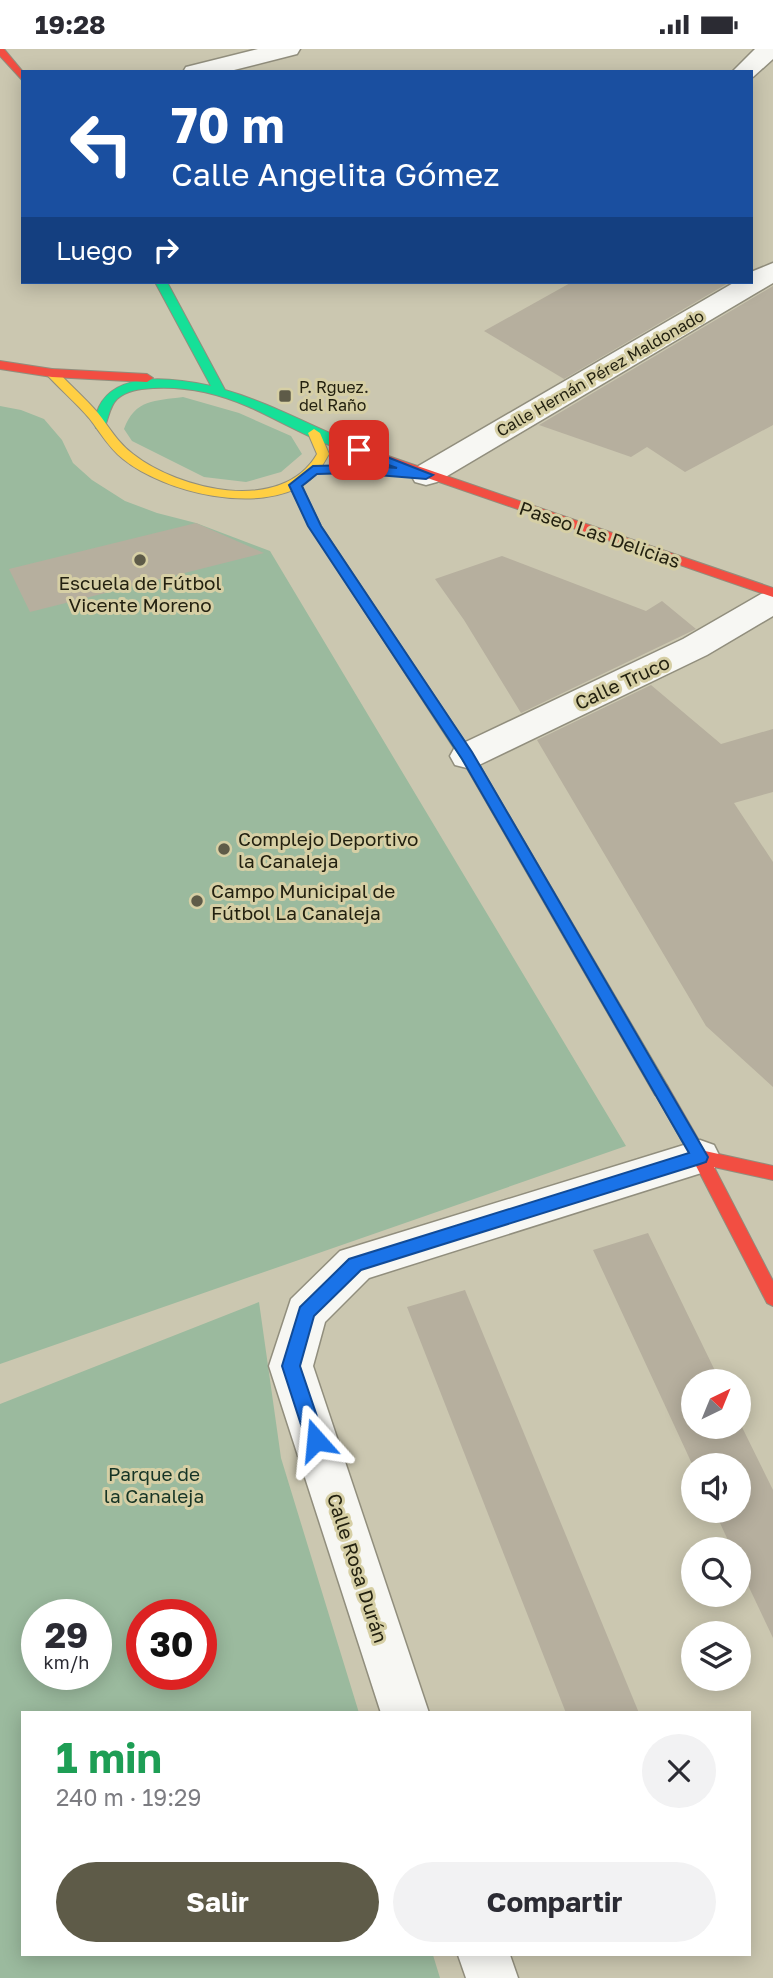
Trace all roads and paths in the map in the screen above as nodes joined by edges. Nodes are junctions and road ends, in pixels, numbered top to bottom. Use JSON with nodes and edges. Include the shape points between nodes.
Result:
{"nodes":[{"id":1,"x":288,"y":49,"type":"edge"},
{"id":2,"x":769,"y":49,"type":"edge"},
{"id":3,"x":0,"y":50,"type":"edge"},
{"id":4,"x":203,"y":70,"type":"edge"},
{"id":5,"x":746,"y":70,"type":"edge"},
{"id":6,"x":21,"y":76,"type":"edge"},
{"id":7,"x":773,"y":271,"type":"edge"},
{"id":8,"x":753,"y":283,"type":"edge"},
{"id":9,"x":162,"y":284,"type":"edge"},
{"id":10,"x":751,"y":284,"type":"edge"},
{"id":11,"x":0,"y":365,"type":"edge"},
{"id":12,"x":52,"y":373,"type":"junction"},
{"id":13,"x":171,"y":381,"type":"junction"},
{"id":14,"x":220,"y":391,"type":"junction"},
{"id":15,"x":100,"y":425,"type":"junction"},
{"id":16,"x":314,"y":433,"type":"junction"},
{"id":17,"x":365,"y":470,"type":"dead end"},
{"id":18,"x":426,"y":475,"type":"junction"},
{"id":19,"x":295,"y":485,"type":"junction"},
{"id":20,"x":238,"y":494,"type":"junction"},
{"id":21,"x":315,"y":526,"type":"junction"},
{"id":22,"x":773,"y":593,"type":"edge"},
{"id":23,"x":773,"y":602,"type":"edge"},
{"id":24,"x":467,"y":756,"type":"junction"},
{"id":25,"x":700,"y":1157,"type":"junction"},
{"id":26,"x":773,"y":1173,"type":"edge"},
{"id":27,"x":773,"y":1298,"type":"edge"},
{"id":28,"x":404,"y":1711,"type":"edge"},
{"id":29,"x":484,"y":1956,"type":"edge"},
{"id":30,"x":492,"y":1978,"type":"edge"}],
"edges":[{"from":1,"to":4,"type":"street"},
{"from":2,"to":5,"type":"street"},
{"from":3,"to":6,"type":"street"},
{"from":7,"to":8,"type":"street","name":"Calle Hernán Pérez Maldonado"},
{"from":9,"to":14,"type":"street"},
{"from":10,"to":18,"type":"street","name":"Calle Hernán Pérez Maldonado"},
{"from":11,"to":12,"type":"street"},
{"from":12,"to":13,"type":"street"},
{"from":12,"to":15,"type":"street"},
{"from":13,"to":14,"type":"street","name":"Paseo Las Delicias"},
{"from":13,"to":15,"type":"street","via":[[134,386],[112,396],[103,407]]},
{"from":14,"to":16,"type":"street","name":"Paseo Las Delicias"},
{"from":15,"to":20,"type":"street","via":[[116,447],[159,476]]},
{"from":16,"to":18,"type":"street","name":"Paseo Las Delicias"},
{"from":16,"to":19,"type":"street","via":[[323,454],[320,470]]},
{"from":17,"to":18,"type":"street","name":"Paseo Las Delicias"},
{"from":18,"to":22,"type":"street","name":"Paseo Las Delicias"},
{"from":19,"to":20,"type":"street","via":[[271,493]]},
{"from":19,"to":21,"type":"street"},
{"from":20,"to":21,"type":"street"},
{"from":21,"to":24,"type":"street"},
{"from":23,"to":24,"type":"street","name":"Calle Truco","via":[[695,647]]},
{"from":24,"to":25,"type":"street"},
{"from":25,"to":26,"type":"street"},
{"from":25,"to":27,"type":"street"},
{"from":25,"to":28,"type":"street","name":"Calle Rosa Durán","via":[[355,1264],[306,1312],[291,1366]]},
{"from":29,"to":30,"type":"street"}]}
